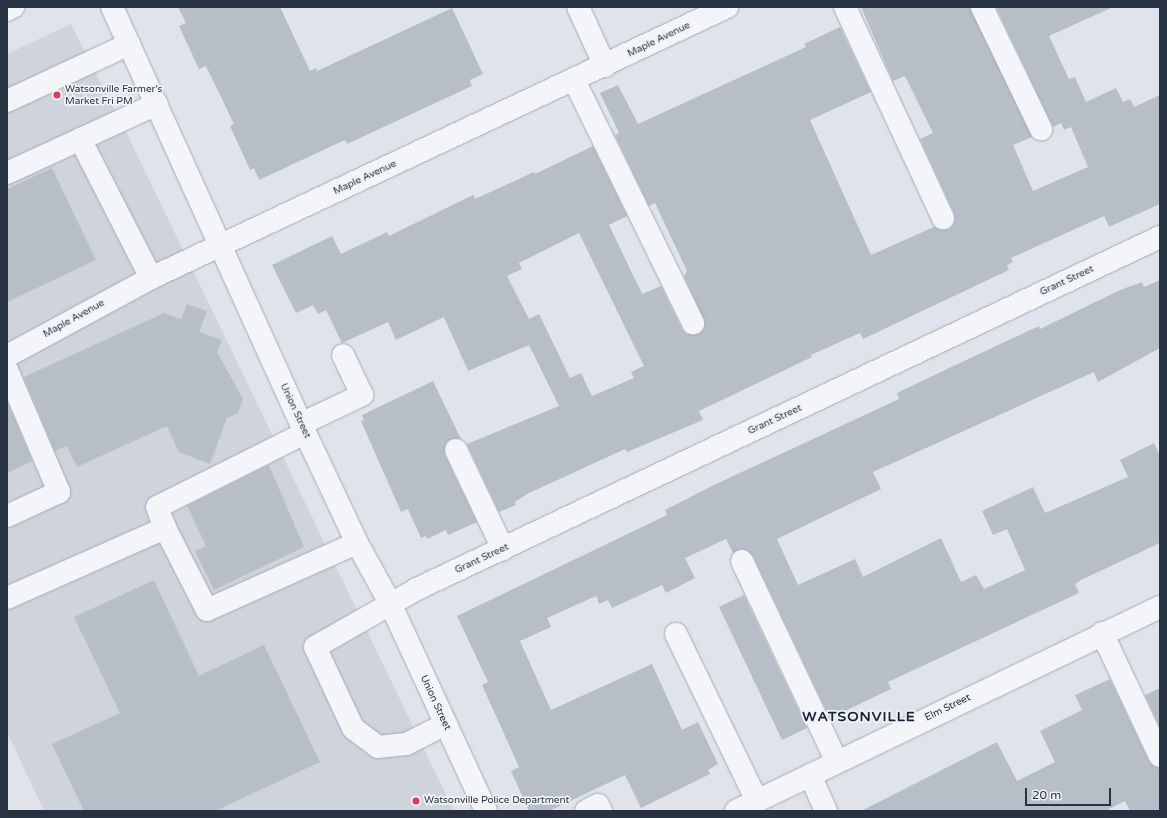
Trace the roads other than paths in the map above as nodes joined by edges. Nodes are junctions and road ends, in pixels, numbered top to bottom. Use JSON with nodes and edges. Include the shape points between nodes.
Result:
{"nodes":[{"id":1,"x":13,"y":7,"type":"edge"},
{"id":2,"x":112,"y":7,"type":"edge"},
{"id":3,"x":578,"y":7,"type":"edge"},
{"id":4,"x":727,"y":7,"type":"edge"},
{"id":5,"x":845,"y":7,"type":"edge"},
{"id":6,"x":982,"y":7,"type":"edge"},
{"id":7,"x":7,"y":10,"type":"edge"},
{"id":8,"x":129,"y":44,"type":"junction"},
{"id":9,"x":605,"y":66,"type":"junction"},
{"id":10,"x":574,"y":80,"type":"junction"},
{"id":11,"x":7,"y":101,"type":"edge"},
{"id":12,"x":157,"y":104,"type":"junction"},
{"id":13,"x":1041,"y":129,"type":"dead end"},
{"id":14,"x":80,"y":139,"type":"junction"},
{"id":15,"x":7,"y":173,"type":"edge"},
{"id":16,"x":943,"y":218,"type":"dead end"},
{"id":17,"x":1160,"y":237,"type":"edge"},
{"id":18,"x":219,"y":246,"type":"junction"},
{"id":19,"x":151,"y":278,"type":"junction"},
{"id":20,"x":693,"y":323,"type":"dead end"},
{"id":21,"x":343,"y":355,"type":"dead end"},
{"id":22,"x":7,"y":356,"type":"edge"},
{"id":23,"x":7,"y":370,"type":"edge"},
{"id":24,"x":303,"y":429,"type":"junction"},
{"id":25,"x":456,"y":450,"type":"dead end"},
{"id":26,"x":7,"y":516,"type":"edge"},
{"id":27,"x":165,"y":528,"type":"junction"},
{"id":28,"x":357,"y":543,"type":"junction"},
{"id":29,"x":503,"y":549,"type":"junction"},
{"id":30,"x":742,"y":561,"type":"dead end"},
{"id":31,"x":7,"y":598,"type":"edge"},
{"id":32,"x":390,"y":603,"type":"junction"},
{"id":33,"x":1160,"y":607,"type":"edge"},
{"id":34,"x":676,"y":634,"type":"dead end"},
{"id":35,"x":1102,"y":634,"type":"junction"},
{"id":36,"x":444,"y":725,"type":"junction"},
{"id":37,"x":1160,"y":756,"type":"edge"},
{"id":38,"x":837,"y":762,"type":"junction"},
{"id":39,"x":810,"y":775,"type":"junction"},
{"id":40,"x":757,"y":801,"type":"junction"},
{"id":41,"x":486,"y":811,"type":"edge"},
{"id":42,"x":586,"y":811,"type":"edge"},
{"id":43,"x":601,"y":811,"type":"edge"},
{"id":44,"x":736,"y":811,"type":"edge"},
{"id":45,"x":826,"y":811,"type":"edge"}],
"edges":[{"from":1,"to":7,"type":"street"},
{"from":2,"to":8,"type":"street","name":"Union Street"},
{"from":3,"to":9,"type":"street"},
{"from":4,"to":9,"type":"street","name":"Maple Avenue"},
{"from":5,"to":16,"type":"street"},
{"from":6,"to":13,"type":"street"},
{"from":8,"to":11,"type":"street"},
{"from":8,"to":12,"type":"street","name":"Union Street"},
{"from":9,"to":10,"type":"street","name":"Maple Avenue"},
{"from":10,"to":18,"type":"street","name":"Maple Avenue"},
{"from":10,"to":20,"type":"street"},
{"from":12,"to":14,"type":"street"},
{"from":12,"to":18,"type":"street","name":"Union Street","via":[[207,212]]},
{"from":14,"to":15,"type":"street"},
{"from":14,"to":19,"type":"street"},
{"from":17,"to":29,"type":"street","name":"Grant Street"},
{"from":18,"to":19,"type":"street","name":"Maple Avenue"},
{"from":18,"to":24,"type":"street","name":"Union Street"},
{"from":19,"to":22,"type":"street","name":"Maple Avenue"},
{"from":21,"to":24,"type":"street","via":[[362,395]]},
{"from":23,"to":26,"type":"street","via":[[59,492]]},
{"from":24,"to":27,"type":"street","via":[[157,507]]},
{"from":24,"to":28,"type":"street","name":"Union Street"},
{"from":25,"to":29,"type":"street"},
{"from":27,"to":28,"type":"street","via":[[207,610]]},
{"from":27,"to":31,"type":"street"},
{"from":28,"to":32,"type":"street","name":"Union Street"},
{"from":29,"to":32,"type":"street","name":"Grant Street"},
{"from":30,"to":38,"type":"street"},
{"from":32,"to":36,"type":"street","name":"Union Street"},
{"from":32,"to":36,"type":"street","name":"Grant Street","via":[[359,624],[315,647],[353,728],[378,747],[406,744]]},
{"from":33,"to":35,"type":"street","name":"Elm Street"},
{"from":34,"to":40,"type":"street"},
{"from":35,"to":37,"type":"street"},
{"from":35,"to":38,"type":"street","name":"Elm Street"},
{"from":36,"to":41,"type":"street","name":"Union Street"},
{"from":38,"to":39,"type":"street","name":"Elm Street"},
{"from":39,"to":40,"type":"street","name":"Elm Street"},
{"from":39,"to":45,"type":"street"},
{"from":40,"to":44,"type":"street","name":"Elm Street"},
{"from":42,"to":43,"type":"street","via":[[598,805]]}]}
